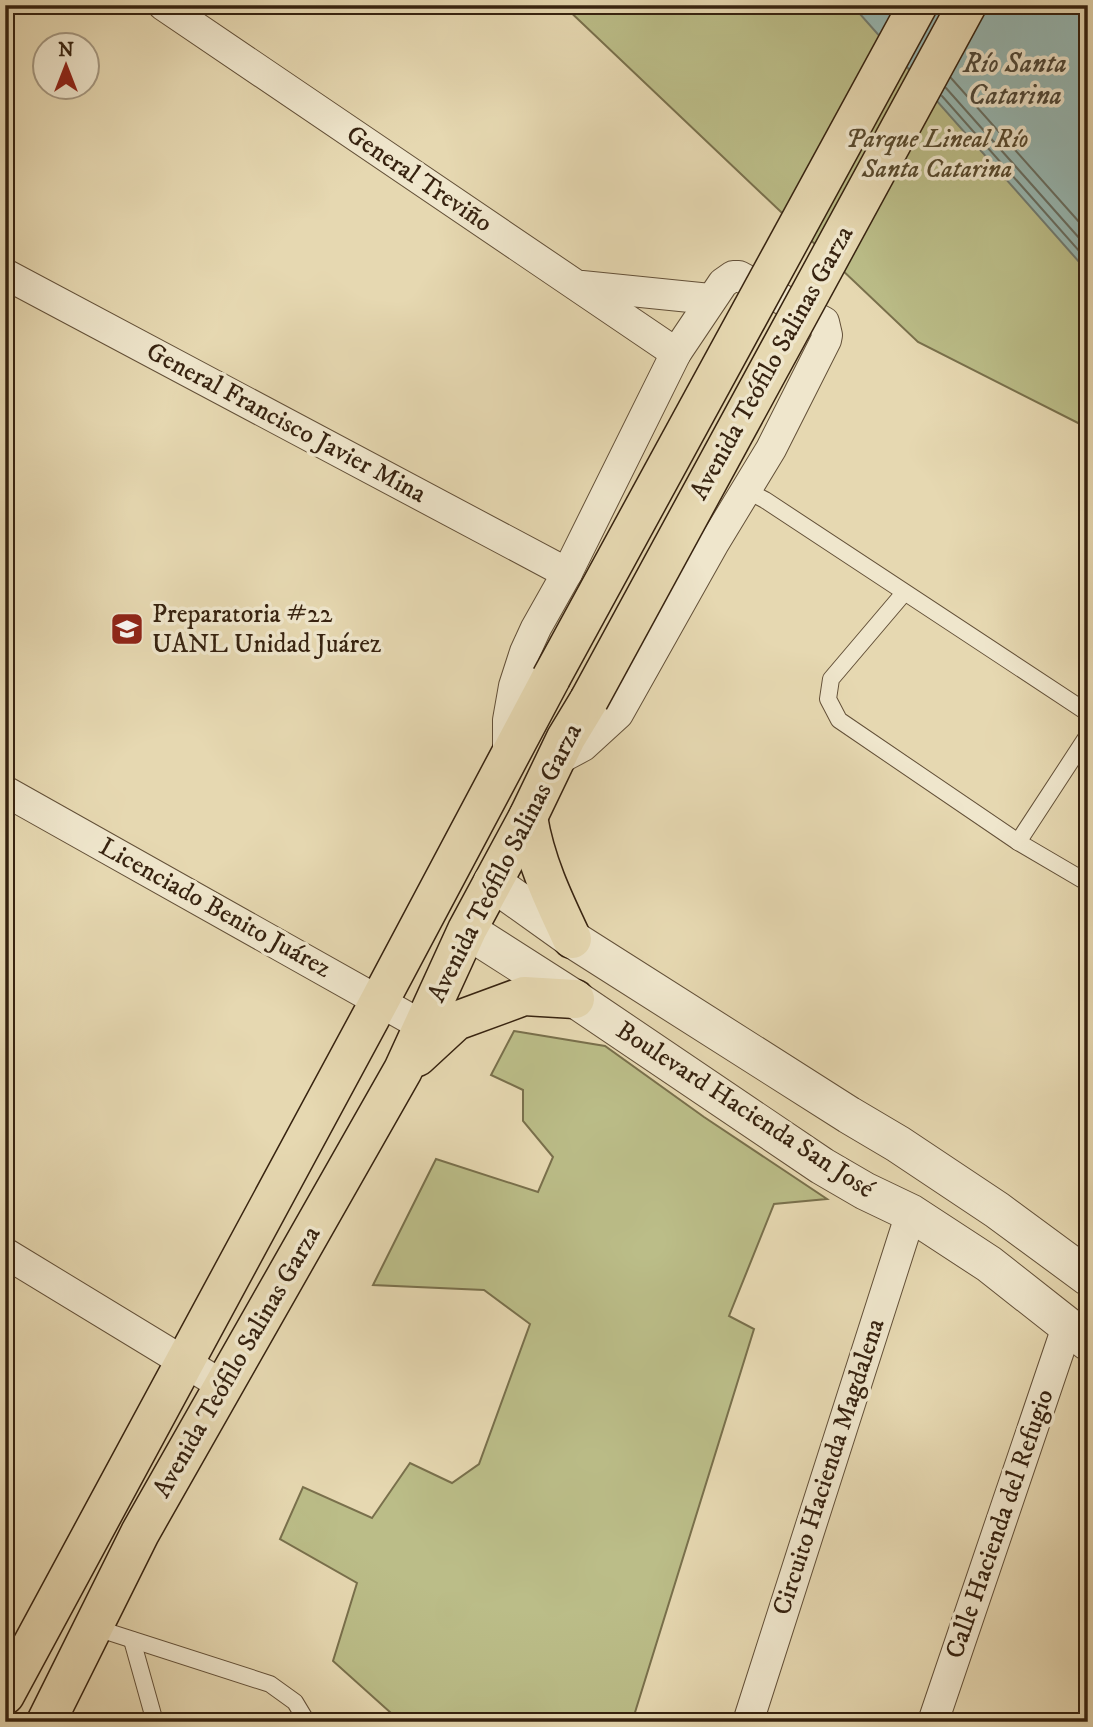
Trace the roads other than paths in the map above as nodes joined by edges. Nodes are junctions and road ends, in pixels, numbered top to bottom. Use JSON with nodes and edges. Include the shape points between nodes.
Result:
{"nodes":[{"id":1,"x":163,"y":5,"type":"edge"},
{"id":2,"x":918,"y":5,"type":"edge"},
{"id":3,"x":967,"y":5,"type":"edge"},
{"id":4,"x":5,"y":274,"type":"edge"},
{"id":5,"x":577,"y":286,"type":"junction"},
{"id":6,"x":716,"y":291,"type":"junction"},
{"id":7,"x":676,"y":353,"type":"junction"},
{"id":8,"x":746,"y":490,"type":"junction"},
{"id":9,"x":567,"y":573,"type":"junction"},
{"id":10,"x":904,"y":593,"type":"junction"},
{"id":11,"x":1088,"y":713,"type":"edge"},
{"id":12,"x":1088,"y":735,"type":"edge"},
{"id":13,"x":508,"y":758,"type":"junction"},
{"id":14,"x":555,"y":761,"type":"junction"},
{"id":15,"x":5,"y":791,"type":"edge"},
{"id":16,"x":528,"y":817,"type":"junction"},
{"id":17,"x":1018,"y":842,"type":"junction"},
{"id":18,"x":492,"y":882,"type":"junction"},
{"id":19,"x":1088,"y":883,"type":"edge"},
{"id":20,"x":467,"y":930,"type":"junction"},
{"id":21,"x":572,"y":939,"type":"junction"},
{"id":22,"x":575,"y":999,"type":"junction"},
{"id":23,"x":380,"y":1000,"type":"junction"},
{"id":24,"x":423,"y":1026,"type":"junction"},
{"id":25,"x":403,"y":1070,"type":"junction"},
{"id":26,"x":849,"y":1115,"type":"junction"},
{"id":27,"x":898,"y":1144,"type":"junction"},
{"id":28,"x":822,"y":1166,"type":"junction"},
{"id":29,"x":865,"y":1191,"type":"junction"},
{"id":30,"x":911,"y":1213,"type":"junction"},
{"id":31,"x":5,"y":1252,"type":"edge"},
{"id":32,"x":1088,"y":1277,"type":"edge"},
{"id":33,"x":1077,"y":1334,"type":"edge"},
{"id":34,"x":185,"y":1363,"type":"junction"},
{"id":35,"x":222,"y":1385,"type":"junction"},
{"id":36,"x":93,"y":1627,"type":"junction"},
{"id":37,"x":132,"y":1640,"type":"junction"},
{"id":38,"x":5,"y":1695,"type":"edge"},
{"id":39,"x":46,"y":1722,"type":"edge"},
{"id":40,"x":155,"y":1722,"type":"edge"},
{"id":41,"x":307,"y":1722,"type":"edge"},
{"id":42,"x":748,"y":1722,"type":"edge"},
{"id":43,"x":933,"y":1722,"type":"edge"}],
"edges":[{"from":1,"to":5,"type":"street","name":"General Treviño"},
{"from":2,"to":13,"type":"main road","name":"Avenida Teófilo Salinas Garza","bridge":true},
{"from":3,"to":14,"type":"main road","name":"Avenida Teófilo Salinas Garza","bridge":true},
{"from":4,"to":9,"type":"street","name":"General Francisco Javier Mina"},
{"from":5,"to":6,"type":"street"},
{"from":5,"to":7,"type":"street","name":"General Treviño"},
{"from":6,"to":7,"type":"street"},
{"from":6,"to":8,"type":"street","via":[[739,276],[824,322],[827,335]]},
{"from":7,"to":9,"type":"street"},
{"from":8,"to":10,"type":"lane"},
{"from":8,"to":14,"type":"street","via":[[618,714],[583,746]]},
{"from":9,"to":13,"type":"street","via":[[536,628],[514,686]]},
{"from":10,"to":11,"type":"lane"},
{"from":10,"to":17,"type":"lane","via":[[831,679],[828,699],[839,720]]},
{"from":12,"to":17,"type":"lane"},
{"from":13,"to":23,"type":"main road","name":"Avenida Teófilo Salinas Garza"},
{"from":14,"to":16,"type":"main road","name":"Avenida Teófilo Salinas Garza"},
{"from":15,"to":23,"type":"street","name":"Licenciado Benito Juárez"},
{"from":16,"to":18,"type":"main road","name":"Avenida Teófilo Salinas Garza"},
{"from":16,"to":21,"type":"main road","via":[[538,862]]},
{"from":17,"to":19,"type":"lane"},
{"from":18,"to":20,"type":"main road","name":"Avenida Teófilo Salinas Garza"},
{"from":18,"to":21,"type":"street","name":"Boulevard Hacienda San José"},
{"from":20,"to":22,"type":"street","name":"Boulevard Hacienda San José"},
{"from":20,"to":24,"type":"main road","name":"Avenida Teófilo Salinas Garza"},
{"from":21,"to":26,"type":"street","name":"Boulevard Hacienda San José"},
{"from":22,"to":25,"type":"main road","via":[[524,996],[456,1021]]},
{"from":22,"to":28,"type":"street","name":"Boulevard Hacienda San José"},
{"from":23,"to":24,"type":"street","name":"Licenciado Benito Juárez"},
{"from":23,"to":34,"type":"main road","name":"Avenida Teófilo Salinas Garza"},
{"from":24,"to":25,"type":"main road","name":"Avenida Teófilo Salinas Garza"},
{"from":25,"to":35,"type":"main road","name":"Avenida Teófilo Salinas Garza"},
{"from":26,"to":27,"type":"street","name":"Boulevard Hacienda San José"},
{"from":26,"to":28,"type":"street","via":[[829,1141]]},
{"from":27,"to":29,"type":"street","via":[[889,1172]]},
{"from":27,"to":32,"type":"street","name":"Boulevard Hacienda San José"},
{"from":28,"to":29,"type":"street","name":"Boulevard Hacienda San José"},
{"from":29,"to":30,"type":"street","name":"Boulevard Hacienda San José"},
{"from":30,"to":33,"type":"street","name":"Boulevard Hacienda San José","via":[[989,1264]]},
{"from":30,"to":42,"type":"street","name":"Circuito Hacienda Magdalena"},
{"from":31,"to":34,"type":"street"},
{"from":33,"to":43,"type":"street","name":"Calle Hacienda del Refugio"},
{"from":34,"to":35,"type":"street"},
{"from":34,"to":38,"type":"main road","name":"Avenida Teófilo Salinas Garza"},
{"from":35,"to":36,"type":"main road","name":"Avenida Teófilo Salinas Garza"},
{"from":36,"to":37,"type":"lane"},
{"from":36,"to":39,"type":"main road","name":"Avenida Teófilo Salinas Garza"},
{"from":37,"to":40,"type":"lane"},
{"from":37,"to":41,"type":"lane","via":[[270,1684],[295,1702]]}]}
